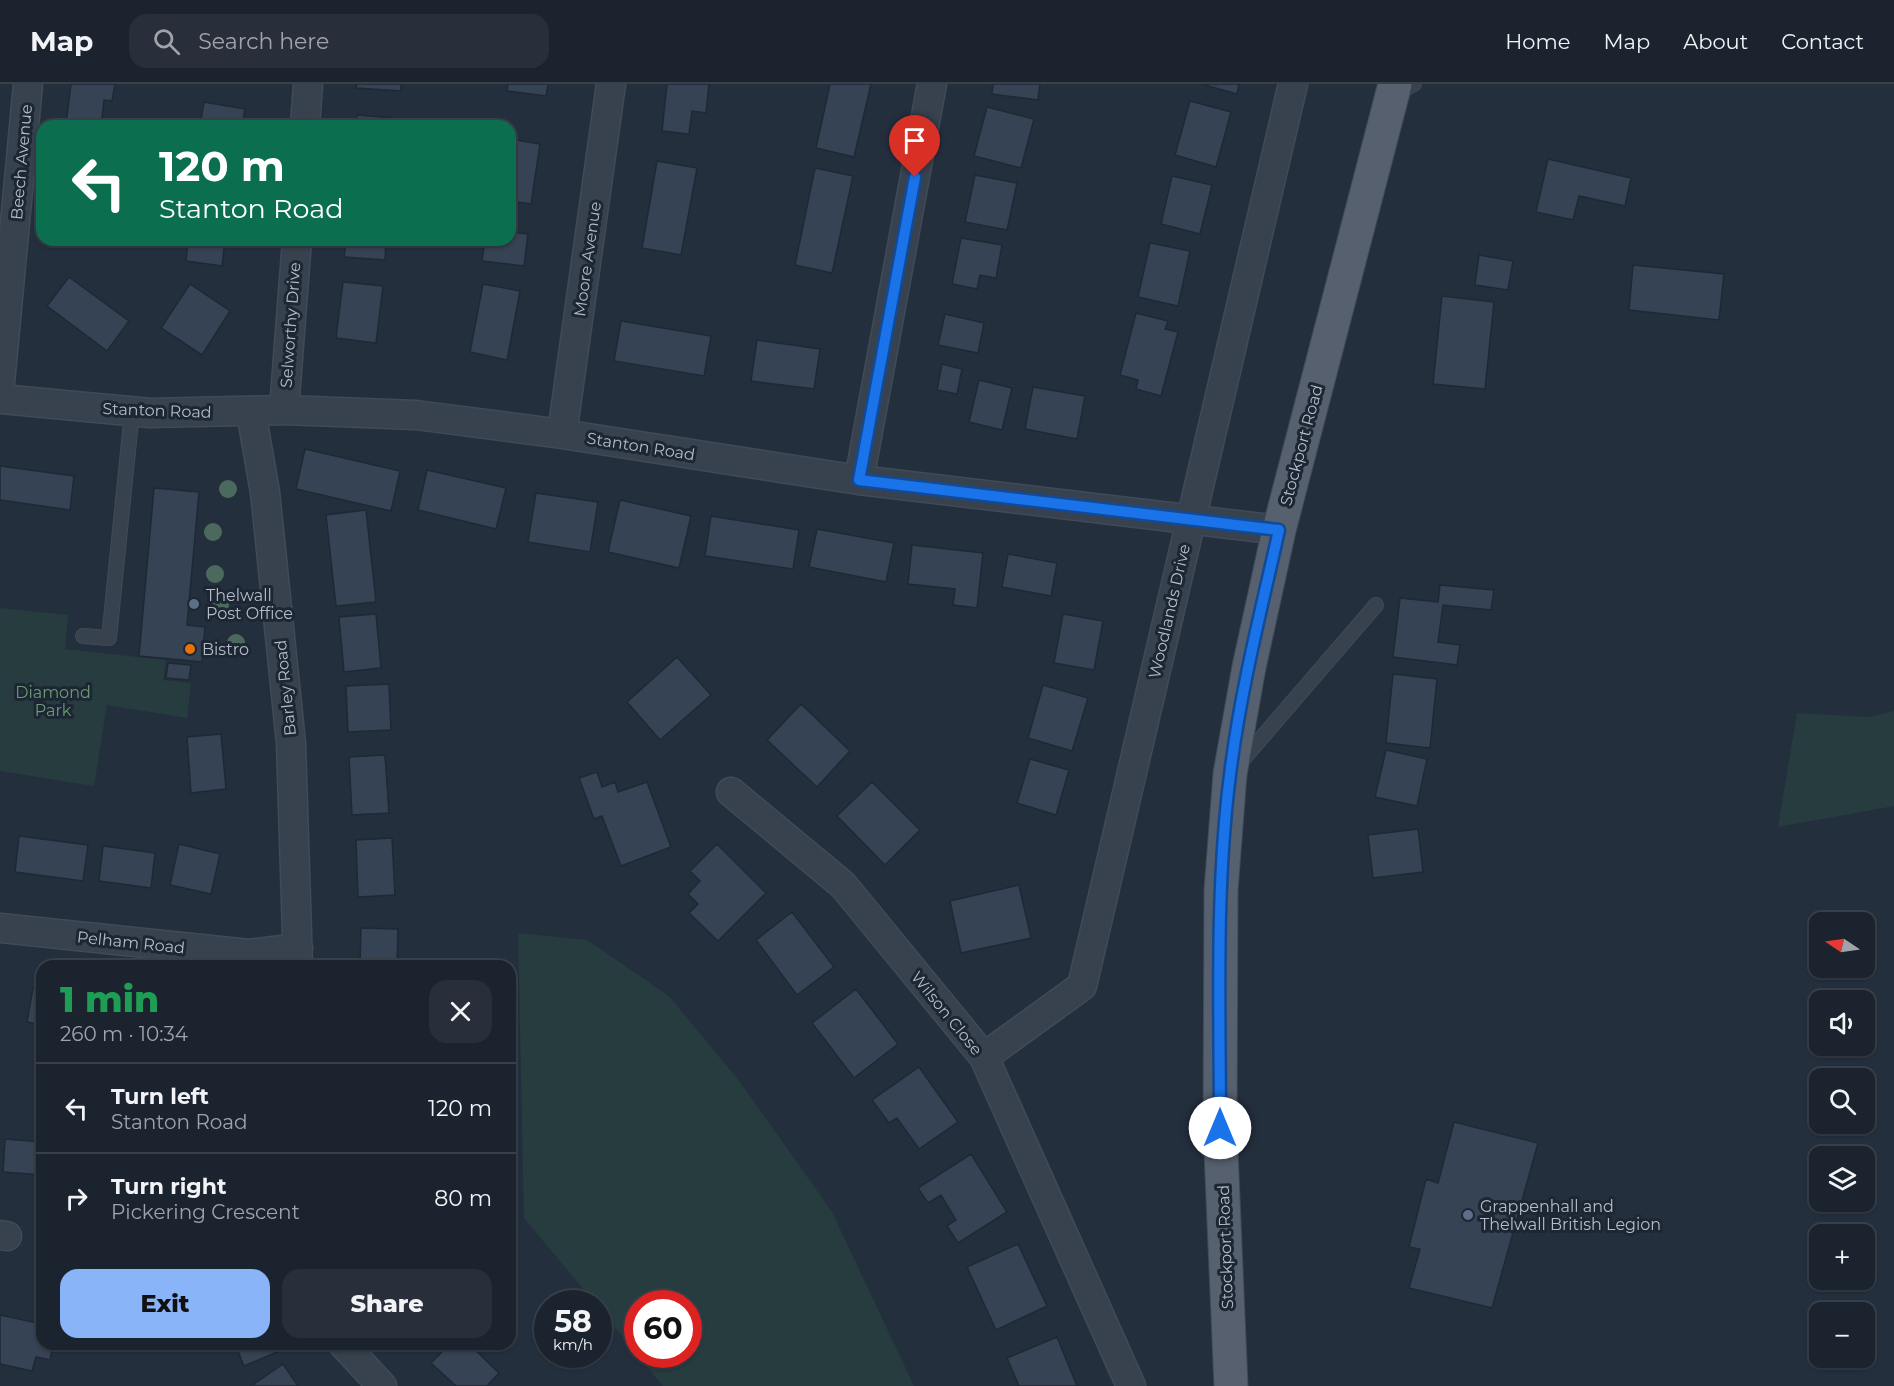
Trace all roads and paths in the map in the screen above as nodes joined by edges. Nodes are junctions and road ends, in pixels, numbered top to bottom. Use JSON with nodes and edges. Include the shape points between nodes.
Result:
{"nodes":[{"id":1,"x":28,"y":84,"type":"edge"},
{"id":2,"x":308,"y":84,"type":"edge"},
{"id":3,"x":611,"y":84,"type":"edge"},
{"id":4,"x":932,"y":84,"type":"edge"},
{"id":5,"x":1293,"y":84,"type":"edge"},
{"id":6,"x":1401,"y":88,"type":"edge"},
{"id":7,"x":305,"y":120,"type":"edge"},
{"id":8,"x":297,"y":246,"type":"edge"},
{"id":9,"x":0,"y":383,"type":"edge"},
{"id":10,"x":0,"y":399,"type":"edge"},
{"id":11,"x":284,"y":410,"type":"junction"},
{"id":12,"x":132,"y":412,"type":"junction"},
{"id":13,"x":251,"y":412,"type":"junction"},
{"id":14,"x":562,"y":434,"type":"junction"},
{"id":15,"x":859,"y":480,"type":"junction"},
{"id":16,"x":1191,"y":518,"type":"junction"},
{"id":17,"x":1279,"y":530,"type":"junction"},
{"id":18,"x":1376,"y":605,"type":"dead end"},
{"id":19,"x":83,"y":636,"type":"dead end"},
{"id":20,"x":1230,"y":774,"type":"junction"},
{"id":21,"x":731,"y":792,"type":"dead end"},
{"id":22,"x":0,"y":928,"type":"edge"},
{"id":23,"x":298,"y":957,"type":"edge"},
{"id":24,"x":984,"y":1057,"type":"junction"},
{"id":25,"x":349,"y":1350,"type":"edge"},
{"id":26,"x":382,"y":1386,"type":"edge"},
{"id":27,"x":1131,"y":1386,"type":"edge"},
{"id":28,"x":1231,"y":1386,"type":"edge"}],
"edges":[{"from":1,"to":9,"type":"street","name":"Beech Avenue"},
{"from":2,"to":7,"type":"street"},
{"from":3,"to":14,"type":"street","name":"Moore Avenue"},
{"from":4,"to":15,"type":"street"},
{"from":5,"to":16,"type":"street","name":"Woodlands Drive"},
{"from":6,"to":17,"type":"main road","name":"Stockport Road"},
{"from":8,"to":11,"type":"street","name":"Selworthy Drive"},
{"from":10,"to":12,"type":"street","name":"Stanton Road"},
{"from":11,"to":13,"type":"street","name":"Stanton Road"},
{"from":11,"to":14,"type":"street","name":"Stanton Road","via":[[417,415]]},
{"from":12,"to":13,"type":"street","name":"Stanton Road"},
{"from":12,"to":19,"type":"lane","via":[[109,638]]},
{"from":13,"to":23,"type":"street","name":"Barley Road","via":[[265,492],[291,743]]},
{"from":14,"to":15,"type":"street","name":"Stanton Road"},
{"from":15,"to":16,"type":"street","name":"Stanton Road"},
{"from":16,"to":17,"type":"street","name":"Stanton Road"},
{"from":16,"to":24,"type":"street","name":"Woodlands Drive","via":[[1082,986]]},
{"from":17,"to":20,"type":"main road","name":"Stockport Road"},
{"from":18,"to":20,"type":"lane"},
{"from":20,"to":28,"type":"main road","name":"Stockport Road","via":[[1221,890],[1220,1128]]},
{"from":21,"to":24,"type":"street","name":"Wilson Close","via":[[843,885]]},
{"from":22,"to":23,"type":"street","name":"Pelham Road"},
{"from":24,"to":27,"type":"street","name":"Wilson Close"},
{"from":25,"to":26,"type":"street"}]}
